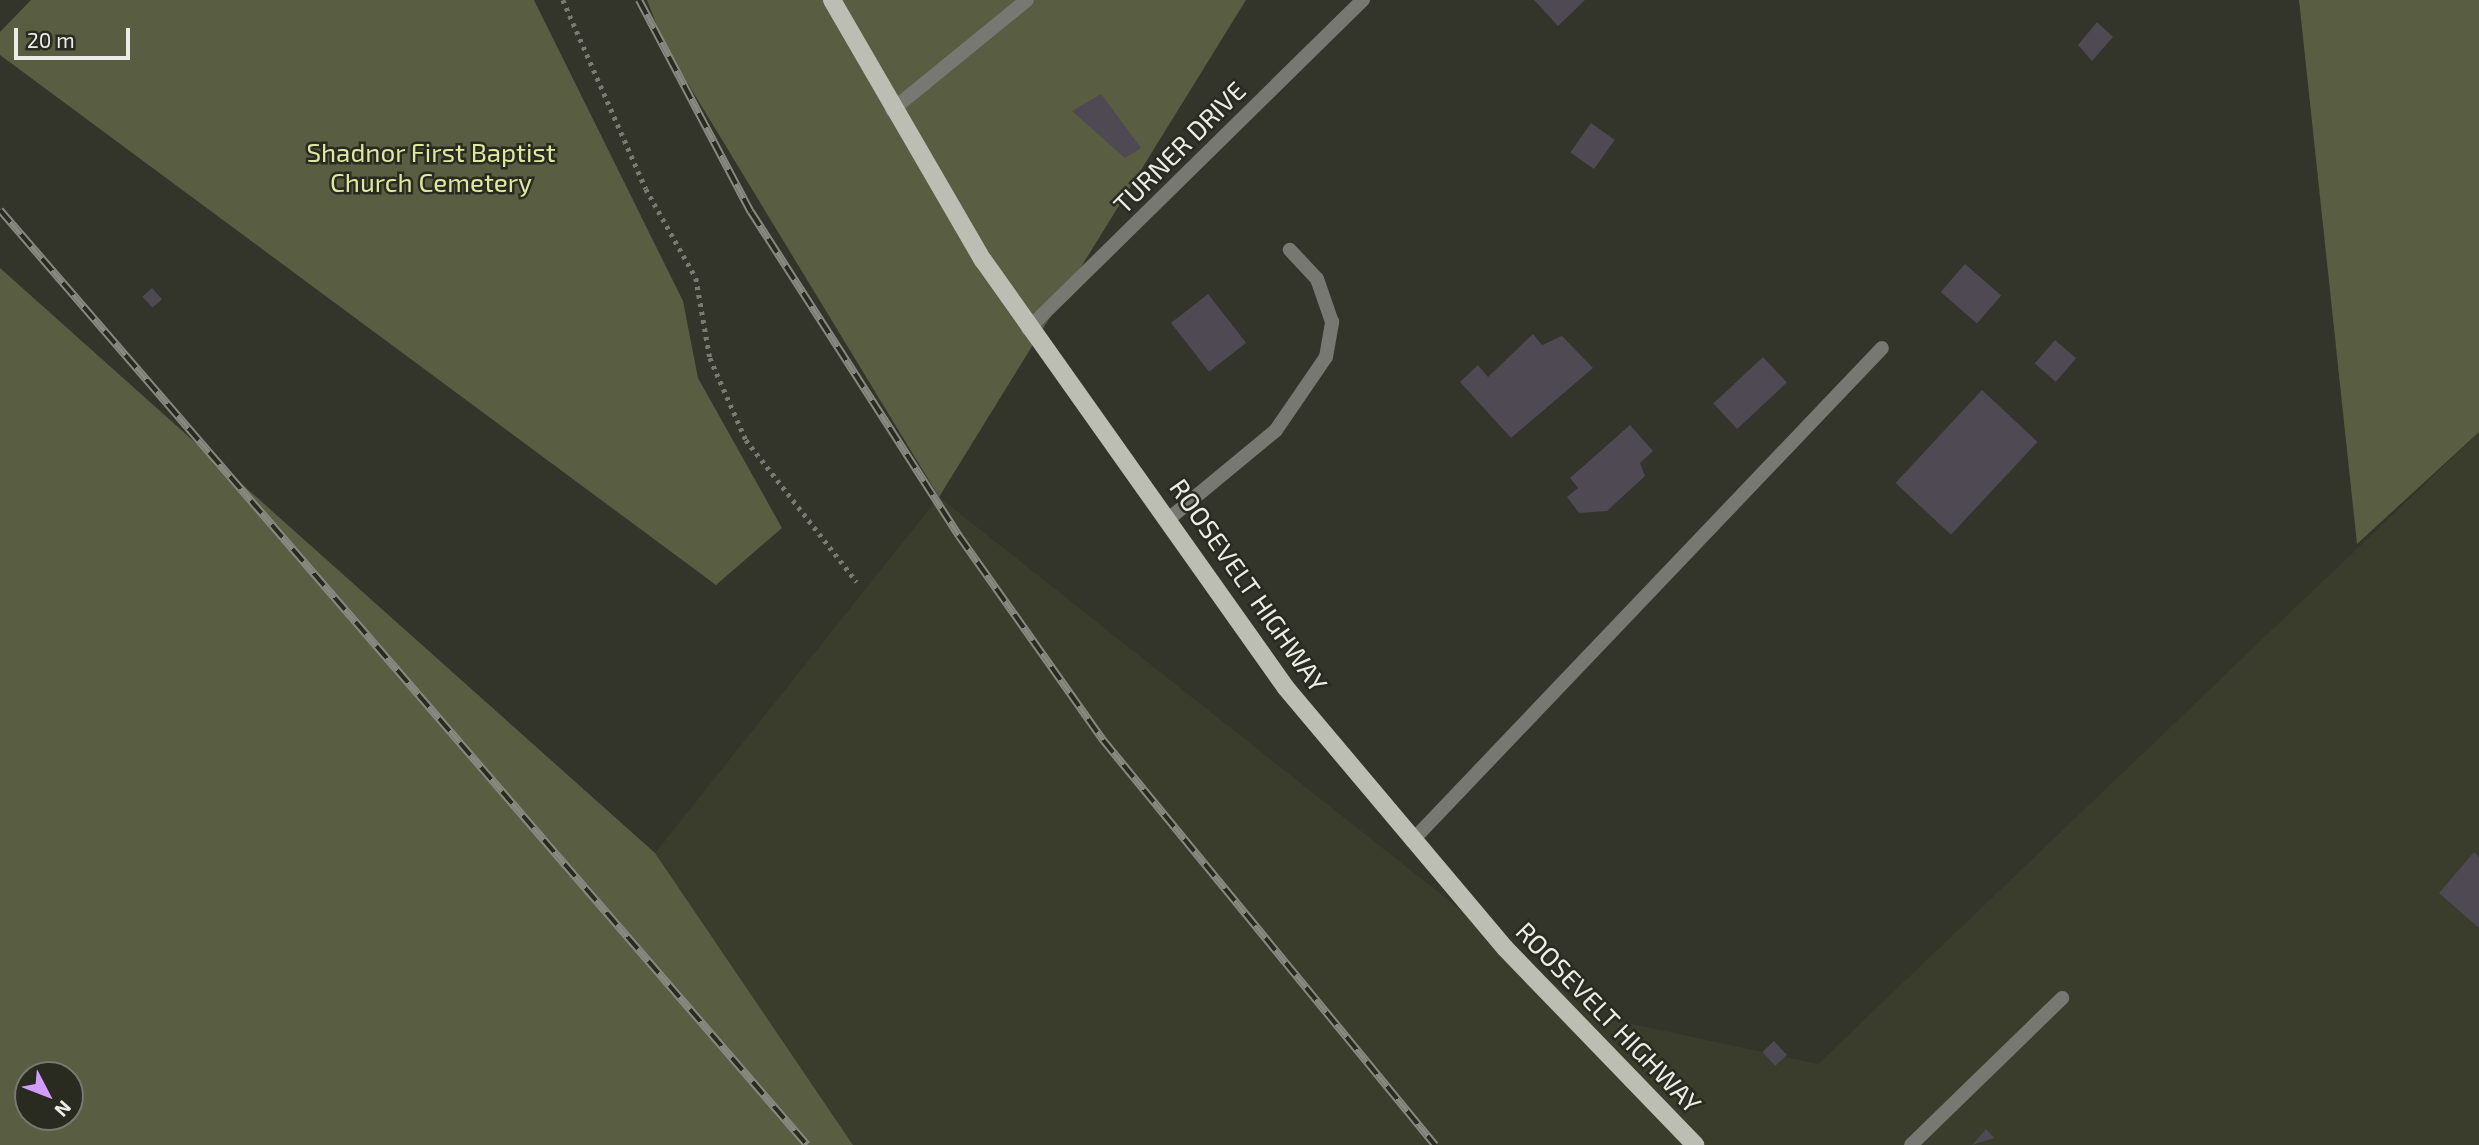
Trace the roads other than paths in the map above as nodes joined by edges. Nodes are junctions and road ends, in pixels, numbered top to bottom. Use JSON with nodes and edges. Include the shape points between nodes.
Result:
{"nodes":[{"id":1,"x":832,"y":0,"type":"edge"},
{"id":2,"x":1027,"y":0,"type":"edge"},
{"id":3,"x":1363,"y":0,"type":"edge"},
{"id":4,"x":892,"y":110,"type":"junction"},
{"id":5,"x":1290,"y":250,"type":"dead end"},
{"id":6,"x":1028,"y":329,"type":"junction"},
{"id":7,"x":1882,"y":348,"type":"dead end"},
{"id":8,"x":1171,"y":517,"type":"junction"},
{"id":9,"x":1412,"y":841,"type":"junction"},
{"id":10,"x":2062,"y":998,"type":"dead end"},
{"id":11,"x":1695,"y":1145,"type":"edge"},
{"id":12,"x":1911,"y":1145,"type":"edge"}],
"edges":[{"from":1,"to":4,"type":"main road","name":"ROOSEVELT HIGHWAY"},
{"from":2,"to":4,"type":"street"},
{"from":3,"to":6,"type":"street","name":"TURNER DRIVE"},
{"from":4,"to":6,"type":"main road","name":"ROOSEVELT HIGHWAY"},
{"from":5,"to":8,"type":"street","via":[[1317,279],[1332,322],[1326,357],[1276,430]]},
{"from":6,"to":8,"type":"main road","name":"ROOSEVELT HIGHWAY"},
{"from":7,"to":9,"type":"street"},
{"from":8,"to":9,"type":"main road","name":"ROOSEVELT HIGHWAY","via":[[1286,688]]},
{"from":9,"to":11,"type":"main road","name":"ROOSEVELT HIGHWAY"},
{"from":10,"to":12,"type":"street"}]}
